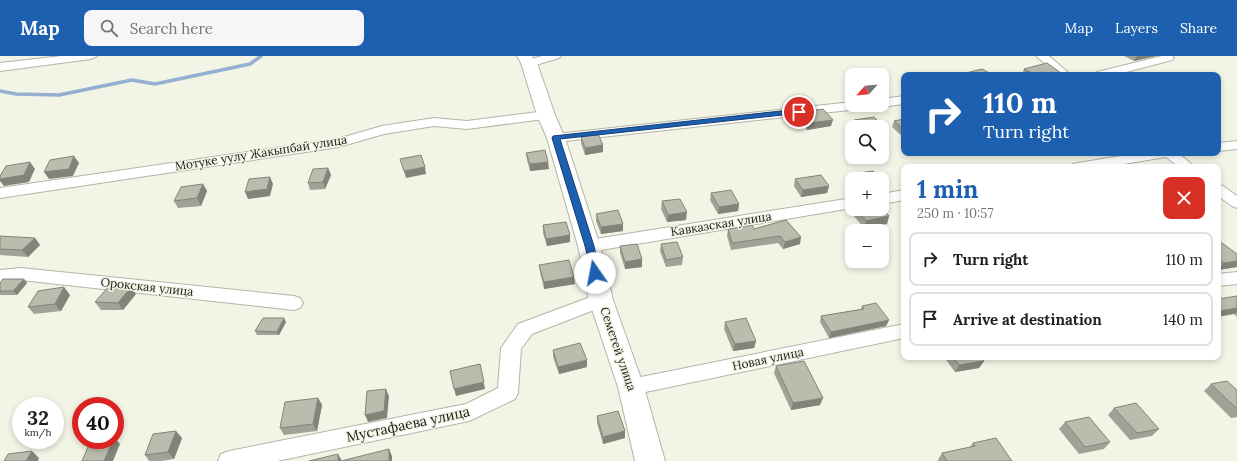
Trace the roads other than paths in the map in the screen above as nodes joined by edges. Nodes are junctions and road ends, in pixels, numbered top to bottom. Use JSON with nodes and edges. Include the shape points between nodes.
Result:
{"nodes":[{"id":1,"x":92,"y":56,"type":"edge"},
{"id":2,"x":555,"y":56,"type":"edge"},
{"id":3,"x":1042,"y":56,"type":"edge"},
{"id":4,"x":1168,"y":58,"type":"dead end"},
{"id":5,"x":526,"y":60,"type":"edge"},
{"id":6,"x":0,"y":67,"type":"edge"},
{"id":7,"x":1061,"y":72,"type":"edge"},
{"id":8,"x":1113,"y":72,"type":"edge"},
{"id":9,"x":901,"y":100,"type":"edge"},
{"id":10,"x":889,"y":102,"type":"edge"},
{"id":11,"x":845,"y":107,"type":"edge"},
{"id":12,"x":546,"y":115,"type":"junction"},
{"id":13,"x":556,"y":138,"type":"junction"},
{"id":14,"x":1237,"y":145,"type":"edge"},
{"id":15,"x":1221,"y":147,"type":"edge"},
{"id":16,"x":1147,"y":156,"type":"edge"},
{"id":17,"x":1173,"y":156,"type":"edge"},
{"id":18,"x":1097,"y":164,"type":"edge"},
{"id":19,"x":1184,"y":164,"type":"edge"},
{"id":20,"x":1221,"y":191,"type":"edge"},
{"id":21,"x":0,"y":194,"type":"edge"},
{"id":22,"x":901,"y":195,"type":"edge"},
{"id":23,"x":889,"y":197,"type":"edge"},
{"id":24,"x":1237,"y":203,"type":"edge"},
{"id":25,"x":845,"y":204,"type":"edge"},
{"id":26,"x":589,"y":246,"type":"junction"},
{"id":27,"x":0,"y":276,"type":"edge"},
{"id":28,"x":1237,"y":278,"type":"edge"},
{"id":29,"x":1221,"y":280,"type":"edge"},
{"id":30,"x":601,"y":300,"type":"junction"},
{"id":31,"x":294,"y":302,"type":"dead end"},
{"id":32,"x":901,"y":332,"type":"edge"},
{"id":33,"x":631,"y":387,"type":"junction"},
{"id":34,"x":229,"y":461,"type":"edge"},
{"id":35,"x":650,"y":461,"type":"edge"}],
"edges":[{"from":1,"to":6,"type":"street"},
{"from":2,"to":5,"type":"street"},
{"from":3,"to":7,"type":"street"},
{"from":4,"to":8,"type":"street"},
{"from":5,"to":12,"type":"street","name":"Семетей улица"},
{"from":9,"to":10,"type":"street"},
{"from":11,"to":13,"type":"street"},
{"from":12,"to":13,"type":"street","name":"Семетей улица"},
{"from":12,"to":21,"type":"street","name":"Мотуке уулу Жакыпбай улица","via":[[467,125],[434,122],[382,130],[339,143]]},
{"from":13,"to":26,"type":"street","name":"Семетей улица"},
{"from":14,"to":15,"type":"street"},
{"from":16,"to":18,"type":"street"},
{"from":17,"to":19,"type":"street"},
{"from":20,"to":24,"type":"street"},
{"from":22,"to":23,"type":"street"},
{"from":25,"to":26,"type":"street","name":"Кавказская улица"},
{"from":26,"to":30,"type":"street","name":"Семетей улица"},
{"from":27,"to":31,"type":"street","name":"Орокская улица","via":[[29,275]]},
{"from":28,"to":29,"type":"street"},
{"from":30,"to":33,"type":"street","name":"Семетей улица"},
{"from":30,"to":34,"type":"street","name":"Мустафаева улица","via":[[525,329],[511,348],[508,393],[470,412]]},
{"from":32,"to":33,"type":"street","name":"Новая улица"},
{"from":33,"to":35,"type":"street","name":"Семетей улица"}]}
